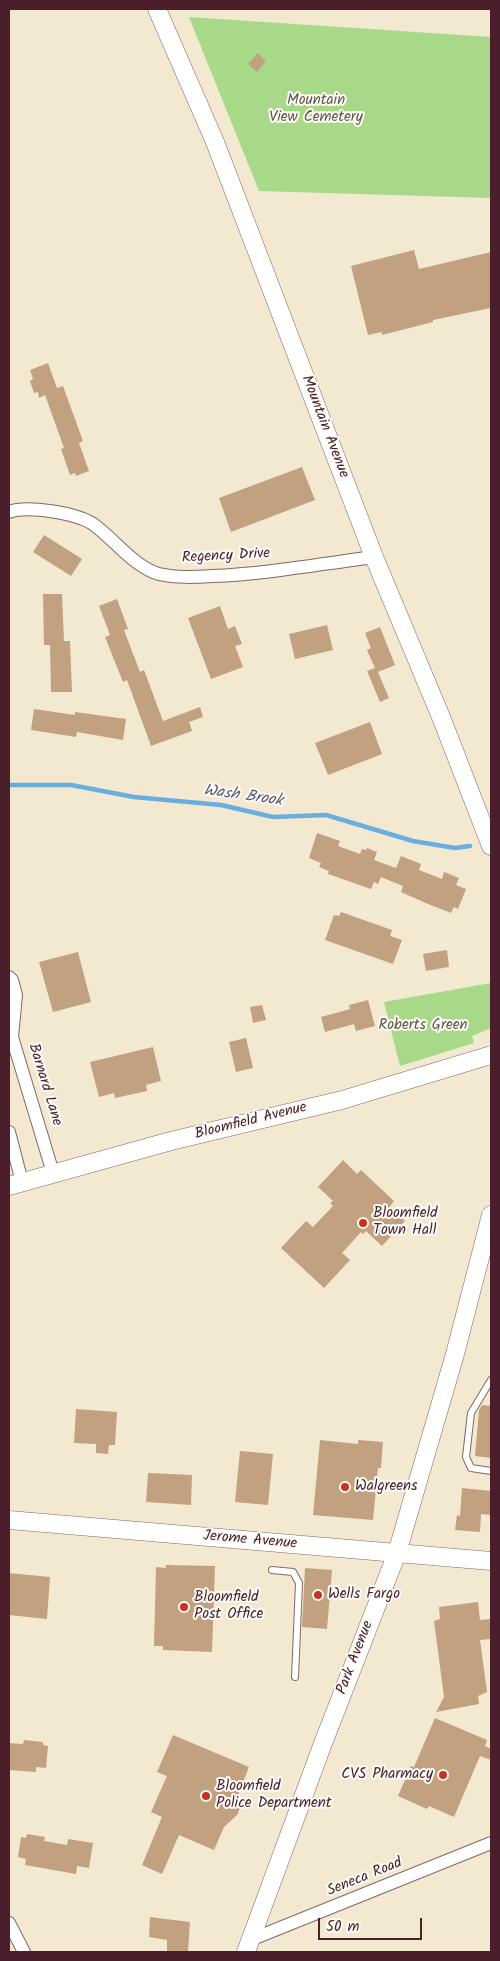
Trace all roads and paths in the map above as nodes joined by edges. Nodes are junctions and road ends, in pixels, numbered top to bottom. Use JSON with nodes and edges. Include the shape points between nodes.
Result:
{"nodes":[{"id":1,"x":156,"y":9,"type":"edge"},
{"id":2,"x":9,"y":512,"type":"edge"},
{"id":3,"x":374,"y":557,"type":"junction"},
{"id":4,"x":491,"y":846,"type":"edge"},
{"id":5,"x":9,"y":977,"type":"edge"},
{"id":6,"x":491,"y":1055,"type":"edge"},
{"id":7,"x":9,"y":1132,"type":"edge"},
{"id":8,"x":54,"y":1173,"type":"junction"},
{"id":9,"x":16,"y":1184,"type":"edge"},
{"id":10,"x":491,"y":1215,"type":"edge"},
{"id":11,"x":491,"y":1380,"type":"edge"},
{"id":12,"x":491,"y":1471,"type":"edge"},
{"id":13,"x":9,"y":1520,"type":"edge"},
{"id":14,"x":398,"y":1553,"type":"junction"},
{"id":15,"x":491,"y":1561,"type":"edge"},
{"id":16,"x":272,"y":1570,"type":"dead end"},
{"id":17,"x":294,"y":1677,"type":"dead end"},
{"id":18,"x":491,"y":1843,"type":"edge"},
{"id":19,"x":9,"y":1923,"type":"edge"},
{"id":20,"x":248,"y":1946,"type":"edge"},
{"id":21,"x":24,"y":1952,"type":"edge"}],
"edges":[{"from":1,"to":3,"type":"main road","name":"Mountain Avenue","via":[[215,142]]},
{"from":2,"to":3,"type":"street","name":"Regency Drive","via":[[18,508],[47,510],[91,523],[138,562],[158,574],[185,577],[244,574]]},
{"from":3,"to":4,"type":"main road","name":"Mountain Avenue","via":[[442,717]]},
{"from":5,"to":8,"type":"street","name":"Barnard Lane","via":[[16,995],[12,1037]]},
{"from":6,"to":8,"type":"main road","name":"Bloomfield Avenue","via":[[342,1100]]},
{"from":7,"to":9,"type":"street"},
{"from":8,"to":9,"type":"main road","name":"Bloomfield Avenue"},
{"from":10,"to":14,"type":"main road","name":"Park Avenue"},
{"from":11,"to":12,"type":"lane","via":[[471,1413],[466,1457],[472,1468]]},
{"from":13,"to":14,"type":"main road","name":"Jerome Avenue"},
{"from":14,"to":15,"type":"main road","name":"Jerome Avenue"},
{"from":14,"to":20,"type":"main road","name":"Park Avenue"},
{"from":16,"to":17,"type":"lane","via":[[293,1572],[299,1583]]},
{"from":18,"to":20,"type":"street","name":"Seneca Road"},
{"from":19,"to":21,"type":"street"}]}
